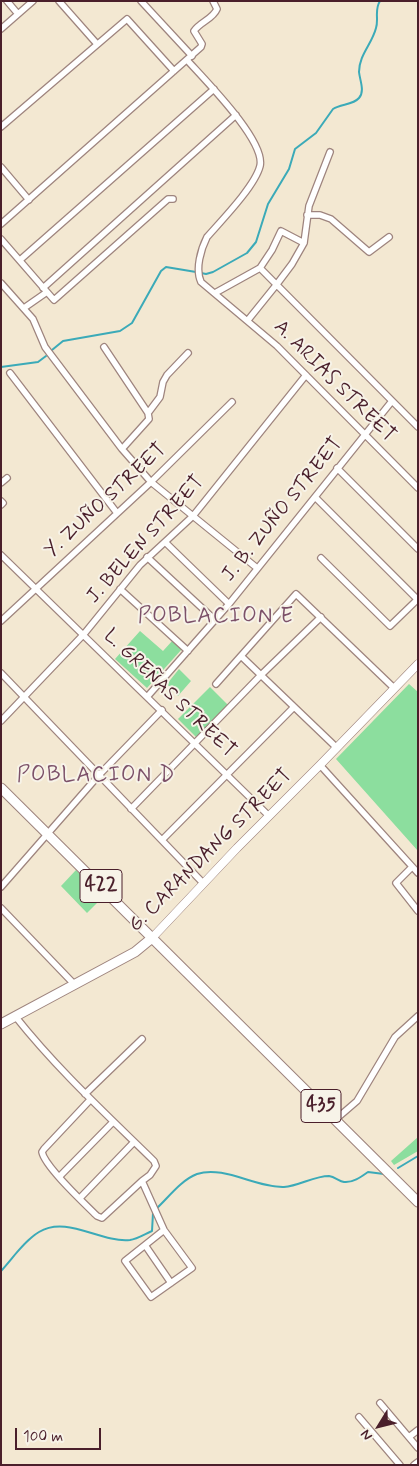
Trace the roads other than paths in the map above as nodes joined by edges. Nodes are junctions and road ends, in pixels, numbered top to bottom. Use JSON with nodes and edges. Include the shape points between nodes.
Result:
{"nodes":[{"id":1,"x":7,"y":1,"type":"edge"},
{"id":2,"x":33,"y":1,"type":"edge"},
{"id":3,"x":58,"y":1,"type":"edge"},
{"id":4,"x":141,"y":1,"type":"edge"},
{"id":5,"x":213,"y":1,"type":"edge"},
{"id":6,"x":18,"y":14,"type":"junction"},
{"id":7,"x":1,"y":29,"type":"edge"},
{"id":8,"x":97,"y":44,"type":"junction"},
{"id":9,"x":189,"y":58,"type":"junction"},
{"id":10,"x":174,"y":71,"type":"junction"},
{"id":11,"x":214,"y":89,"type":"junction"},
{"id":12,"x":236,"y":115,"type":"junction"},
{"id":13,"x":1,"y":127,"type":"edge"},
{"id":14,"x":330,"y":152,"type":"dead end"},
{"id":15,"x":1,"y":167,"type":"edge"},
{"id":16,"x":173,"y":199,"type":"dead end"},
{"id":17,"x":29,"y":200,"type":"junction"},
{"id":18,"x":307,"y":215,"type":"junction"},
{"id":19,"x":1,"y":224,"type":"edge"},
{"id":20,"x":389,"y":237,"type":"dead end"},
{"id":21,"x":1,"y":239,"type":"edge"},
{"id":22,"x":304,"y":243,"type":"junction"},
{"id":23,"x":20,"y":260,"type":"junction"},
{"id":24,"x":260,"y":268,"type":"junction"},
{"id":25,"x":277,"y":284,"type":"junction"},
{"id":26,"x":2,"y":286,"type":"edge"},
{"id":27,"x":45,"y":290,"type":"junction"},
{"id":28,"x":215,"y":293,"type":"junction"},
{"id":29,"x":24,"y":308,"type":"junction"},
{"id":30,"x":248,"y":320,"type":"junction"},
{"id":31,"x":104,"y":347,"type":"dead end"},
{"id":32,"x":188,"y":353,"type":"dead end"},
{"id":33,"x":10,"y":373,"type":"dead end"},
{"id":34,"x":306,"y":375,"type":"junction"},
{"id":35,"x":392,"y":401,"type":"junction"},
{"id":36,"x":232,"y":402,"type":"dead end"},
{"id":37,"x":148,"y":413,"type":"junction"},
{"id":38,"x":418,"y":427,"type":"edge"},
{"id":39,"x":365,"y":434,"type":"junction"},
{"id":40,"x":122,"y":449,"type":"junction"},
{"id":41,"x":337,"y":468,"type":"junction"},
{"id":42,"x":7,"y":478,"type":"dead end"},
{"id":43,"x":151,"y":482,"type":"junction"},
{"id":44,"x":1,"y":483,"type":"edge"},
{"id":45,"x":418,"y":488,"type":"edge"},
{"id":46,"x":315,"y":497,"type":"junction"},
{"id":47,"x":1,"y":501,"type":"edge"},
{"id":48,"x":1,"y":505,"type":"edge"},
{"id":49,"x":118,"y":513,"type":"junction"},
{"id":50,"x":193,"y":516,"type":"junction"},
{"id":51,"x":165,"y":542,"type":"junction"},
{"id":52,"x":418,"y":550,"type":"edge"},
{"id":53,"x":1,"y":555,"type":"edge"},
{"id":54,"x":147,"y":557,"type":"junction"},
{"id":55,"x":321,"y":558,"type":"dead end"},
{"id":56,"x":257,"y":568,"type":"junction"},
{"id":57,"x":120,"y":589,"type":"junction"},
{"id":58,"x":36,"y":590,"type":"junction"},
{"id":59,"x":418,"y":599,"type":"edge"},
{"id":60,"x":229,"y":604,"type":"junction"},
{"id":61,"x":320,"y":617,"type":"junction"},
{"id":62,"x":215,"y":620,"type":"junction"},
{"id":63,"x":1,"y":622,"type":"edge"},
{"id":64,"x":84,"y":634,"type":"junction"},
{"id":65,"x":188,"y":651,"type":"junction"},
{"id":66,"x":241,"y":656,"type":"junction"},
{"id":67,"x":418,"y":664,"type":"edge"},
{"id":68,"x":1,"y":673,"type":"edge"},
{"id":69,"x":261,"y":675,"type":"junction"},
{"id":70,"x":216,"y":684,"type":"dead end"},
{"id":71,"x":394,"y":688,"type":"junction"},
{"id":72,"x":147,"y":697,"type":"junction"},
{"id":73,"x":24,"y":698,"type":"junction"},
{"id":74,"x":294,"y":707,"type":"junction"},
{"id":75,"x":162,"y":710,"type":"junction"},
{"id":76,"x":1,"y":721,"type":"edge"},
{"id":77,"x":196,"y":743,"type":"junction"},
{"id":78,"x":337,"y":748,"type":"junction"},
{"id":79,"x":320,"y":765,"type":"junction"},
{"id":80,"x":228,"y":774,"type":"junction"},
{"id":81,"x":100,"y":775,"type":"junction"},
{"id":82,"x":1,"y":788,"type":"edge"},
{"id":83,"x":131,"y":809,"type":"junction"},
{"id":84,"x":269,"y":816,"type":"junction"},
{"id":85,"x":48,"y":834,"type":"junction"},
{"id":86,"x":162,"y":840,"type":"junction"},
{"id":87,"x":412,"y":867,"type":"junction"},
{"id":88,"x":418,"y":872,"type":"edge"},
{"id":89,"x":203,"y":883,"type":"junction"},
{"id":90,"x":1,"y":887,"type":"edge"},
{"id":91,"x":1,"y":908,"type":"edge"},
{"id":92,"x":418,"y":910,"type":"edge"},
{"id":93,"x":152,"y":938,"type":"junction"},
{"id":94,"x":74,"y":984,"type":"junction"},
{"id":95,"x":15,"y":1016,"type":"junction"},
{"id":96,"x":418,"y":1016,"type":"edge"},
{"id":97,"x":1,"y":1024,"type":"edge"},
{"id":98,"x":142,"y":1039,"type":"dead end"},
{"id":99,"x":85,"y":1094,"type":"junction"},
{"id":100,"x":90,"y":1100,"type":"junction"},
{"id":101,"x":335,"y":1120,"type":"junction"},
{"id":102,"x":112,"y":1123,"type":"junction"},
{"id":103,"x":134,"y":1142,"type":"junction"},
{"id":104,"x":59,"y":1177,"type":"junction"},
{"id":105,"x":142,"y":1181,"type":"junction"},
{"id":106,"x":80,"y":1198,"type":"junction"},
{"id":107,"x":418,"y":1202,"type":"edge"},
{"id":108,"x":164,"y":1230,"type":"junction"},
{"id":109,"x":145,"y":1246,"type":"junction"},
{"id":110,"x":171,"y":1283,"type":"junction"},
{"id":111,"x":380,"y":1403,"type":"dead end"},
{"id":112,"x":359,"y":1417,"type":"dead end"},
{"id":113,"x":418,"y":1430,"type":"edge"},
{"id":114,"x":409,"y":1437,"type":"junction"},
{"id":115,"x":418,"y":1448,"type":"edge"},
{"id":116,"x":418,"y":1462,"type":"edge"},
{"id":117,"x":400,"y":1465,"type":"edge"},
{"id":118,"x":414,"y":1465,"type":"edge"}],
"edges":[{"from":1,"to":6,"type":"street"},
{"from":2,"to":6,"type":"street"},
{"from":3,"to":8,"type":"street"},
{"from":4,"to":9,"type":"street"},
{"from":5,"to":9,"type":"street","via":[[217,9],[194,30],[202,44]]},
{"from":6,"to":7,"type":"street"},
{"from":8,"to":10,"type":"street","via":[[127,19]]},
{"from":8,"to":13,"type":"street"},
{"from":9,"to":10,"type":"street"},
{"from":9,"to":11,"type":"street"},
{"from":10,"to":17,"type":"street"},
{"from":11,"to":12,"type":"street"},
{"from":11,"to":23,"type":"street"},
{"from":12,"to":27,"type":"street"},
{"from":12,"to":28,"type":"street","name":"A. ARIAS STREET","via":[[257,147],[260,165],[251,184],[203,244],[198,276],[203,285]]},
{"from":14,"to":18,"type":"street"},
{"from":15,"to":17,"type":"street"},
{"from":16,"to":27,"type":"street","via":[[168,199],[54,300]]},
{"from":17,"to":19,"type":"street"},
{"from":18,"to":20,"type":"street","via":[[331,219],[369,252]]},
{"from":18,"to":22,"type":"street"},
{"from":21,"to":23,"type":"street"},
{"from":22,"to":24,"type":"street","via":[[281,231]]},
{"from":22,"to":25,"type":"street"},
{"from":23,"to":27,"type":"street"},
{"from":24,"to":25,"type":"street"},
{"from":24,"to":28,"type":"street"},
{"from":25,"to":30,"type":"street"},
{"from":25,"to":35,"type":"street"},
{"from":26,"to":29,"type":"street"},
{"from":27,"to":29,"type":"street"},
{"from":28,"to":30,"type":"street","name":"A. ARIAS STREET"},
{"from":29,"to":40,"type":"street","via":[[33,319],[45,347]]},
{"from":30,"to":34,"type":"street","name":"A. ARIAS STREET"},
{"from":31,"to":37,"type":"street"},
{"from":32,"to":37,"type":"street","via":[[167,375],[160,397]]},
{"from":33,"to":49,"type":"street"},
{"from":34,"to":39,"type":"street","name":"A. ARIAS STREET"},
{"from":34,"to":50,"type":"street","name":"J. BELEN STREET"},
{"from":35,"to":38,"type":"street"},
{"from":35,"to":39,"type":"street","name":"J. B. ZUÑO STREET"},
{"from":36,"to":43,"type":"street","name":"Y. ZUÑO STREET"},
{"from":37,"to":40,"type":"street","via":[[146,424]]},
{"from":39,"to":41,"type":"street","name":"J. B. ZUÑO STREET"},
{"from":39,"to":45,"type":"street","name":"A. ARIAS STREET"},
{"from":40,"to":43,"type":"street"},
{"from":41,"to":46,"type":"street","name":"J. B. ZUÑO STREET"},
{"from":41,"to":52,"type":"street"},
{"from":42,"to":44,"type":"street"},
{"from":43,"to":49,"type":"street","name":"Y. ZUÑO STREET"},
{"from":43,"to":50,"type":"street"},
{"from":46,"to":56,"type":"street","name":"J. B. ZUÑO STREET"},
{"from":46,"to":59,"type":"street"},
{"from":47,"to":48,"type":"street"},
{"from":49,"to":58,"type":"street","name":"Y. ZUÑO STREET"},
{"from":50,"to":51,"type":"street","name":"J. BELEN STREET"},
{"from":50,"to":56,"type":"street"},
{"from":51,"to":54,"type":"street","name":"J. BELEN STREET"},
{"from":51,"to":60,"type":"street"},
{"from":53,"to":58,"type":"street","name":"L. GREÑAS STREET"},
{"from":54,"to":57,"type":"street","name":"J. BELEN STREET"},
{"from":54,"to":62,"type":"street"},
{"from":55,"to":59,"type":"street","via":[[390,626]]},
{"from":56,"to":60,"type":"street","name":"J. B. ZUÑO STREET"},
{"from":57,"to":64,"type":"street","name":"J. BELEN STREET"},
{"from":57,"to":65,"type":"street"},
{"from":58,"to":63,"type":"street","name":"Y. ZUÑO STREET"},
{"from":58,"to":64,"type":"street","name":"L. GREÑAS STREET"},
{"from":60,"to":62,"type":"street","name":"J. B. ZUÑO STREET"},
{"from":61,"to":66,"type":"street","via":[[296,594]]},
{"from":61,"to":69,"type":"street"},
{"from":61,"to":71,"type":"street"},
{"from":62,"to":65,"type":"street","name":"J. B. ZUÑO STREET"},
{"from":64,"to":72,"type":"street","name":"L. GREÑAS STREET"},
{"from":64,"to":73,"type":"street","name":"J. BELEN STREET"},
{"from":65,"to":72,"type":"street","name":"J. B. ZUÑO STREET"},
{"from":66,"to":69,"type":"street"},
{"from":66,"to":70,"type":"street"},
{"from":67,"to":71,"type":"main road","name":"G. CARANDANG STREET"},
{"from":68,"to":73,"type":"street"},
{"from":69,"to":74,"type":"street"},
{"from":69,"to":77,"type":"street"},
{"from":71,"to":78,"type":"main road","name":"G. CARANDANG STREET"},
{"from":72,"to":75,"type":"street","name":"L. GREÑAS STREET"},
{"from":73,"to":76,"type":"street","name":"J. BELEN STREET"},
{"from":73,"to":81,"type":"street"},
{"from":74,"to":78,"type":"street"},
{"from":74,"to":80,"type":"street"},
{"from":75,"to":77,"type":"street","name":"L. GREÑAS STREET"},
{"from":75,"to":81,"type":"street"},
{"from":77,"to":80,"type":"street","name":"L. GREÑAS STREET"},
{"from":77,"to":83,"type":"street"},
{"from":78,"to":79,"type":"main road","name":"G. CARANDANG STREET"},
{"from":79,"to":84,"type":"main road","name":"G. CARANDANG STREET"},
{"from":79,"to":87,"type":"street"},
{"from":80,"to":84,"type":"street","name":"L. GREÑAS STREET"},
{"from":80,"to":86,"type":"street"},
{"from":81,"to":83,"type":"street"},
{"from":81,"to":85,"type":"street"},
{"from":82,"to":85,"type":"main road","number":"422"},
{"from":83,"to":86,"type":"street"},
{"from":84,"to":89,"type":"main road","name":"G. CARANDANG STREET"},
{"from":85,"to":90,"type":"street"},
{"from":85,"to":93,"type":"main road","number":"422"},
{"from":86,"to":89,"type":"street"},
{"from":87,"to":88,"type":"street"},
{"from":87,"to":92,"type":"street","via":[[396,883]]},
{"from":89,"to":93,"type":"main road","name":"G. CARANDANG STREET"},
{"from":91,"to":94,"type":"street"},
{"from":93,"to":94,"type":"main road","name":"G. CARANDANG STREET","via":[[135,952]]},
{"from":93,"to":101,"type":"main road","number":"435"},
{"from":94,"to":95,"type":"main road","name":"G. CARANDANG STREET"},
{"from":95,"to":97,"type":"main road","name":"G. CARANDANG STREET"},
{"from":95,"to":99,"type":"street"},
{"from":96,"to":101,"type":"street","via":[[395,1037],[357,1101]]},
{"from":98,"to":99,"type":"street"},
{"from":99,"to":100,"type":"street"},
{"from":100,"to":102,"type":"street"},
{"from":100,"to":104,"type":"street","via":[[42,1152]]},
{"from":101,"to":107,"type":"main road","number":"435"},
{"from":102,"to":103,"type":"street"},
{"from":102,"to":104,"type":"street"},
{"from":103,"to":105,"type":"street","via":[[156,1166]]},
{"from":103,"to":106,"type":"street"},
{"from":104,"to":106,"type":"street"},
{"from":105,"to":106,"type":"street","via":[[102,1218]]},
{"from":105,"to":108,"type":"street"},
{"from":108,"to":109,"type":"street"},
{"from":108,"to":110,"type":"street","via":[[192,1268]]},
{"from":109,"to":110,"type":"street"},
{"from":109,"to":110,"type":"street","via":[[125,1262],[151,1297]]},
{"from":111,"to":114,"type":"street"},
{"from":112,"to":117,"type":"street"},
{"from":113,"to":114,"type":"street"},
{"from":114,"to":115,"type":"street"},
{"from":116,"to":118,"type":"street"}]}
